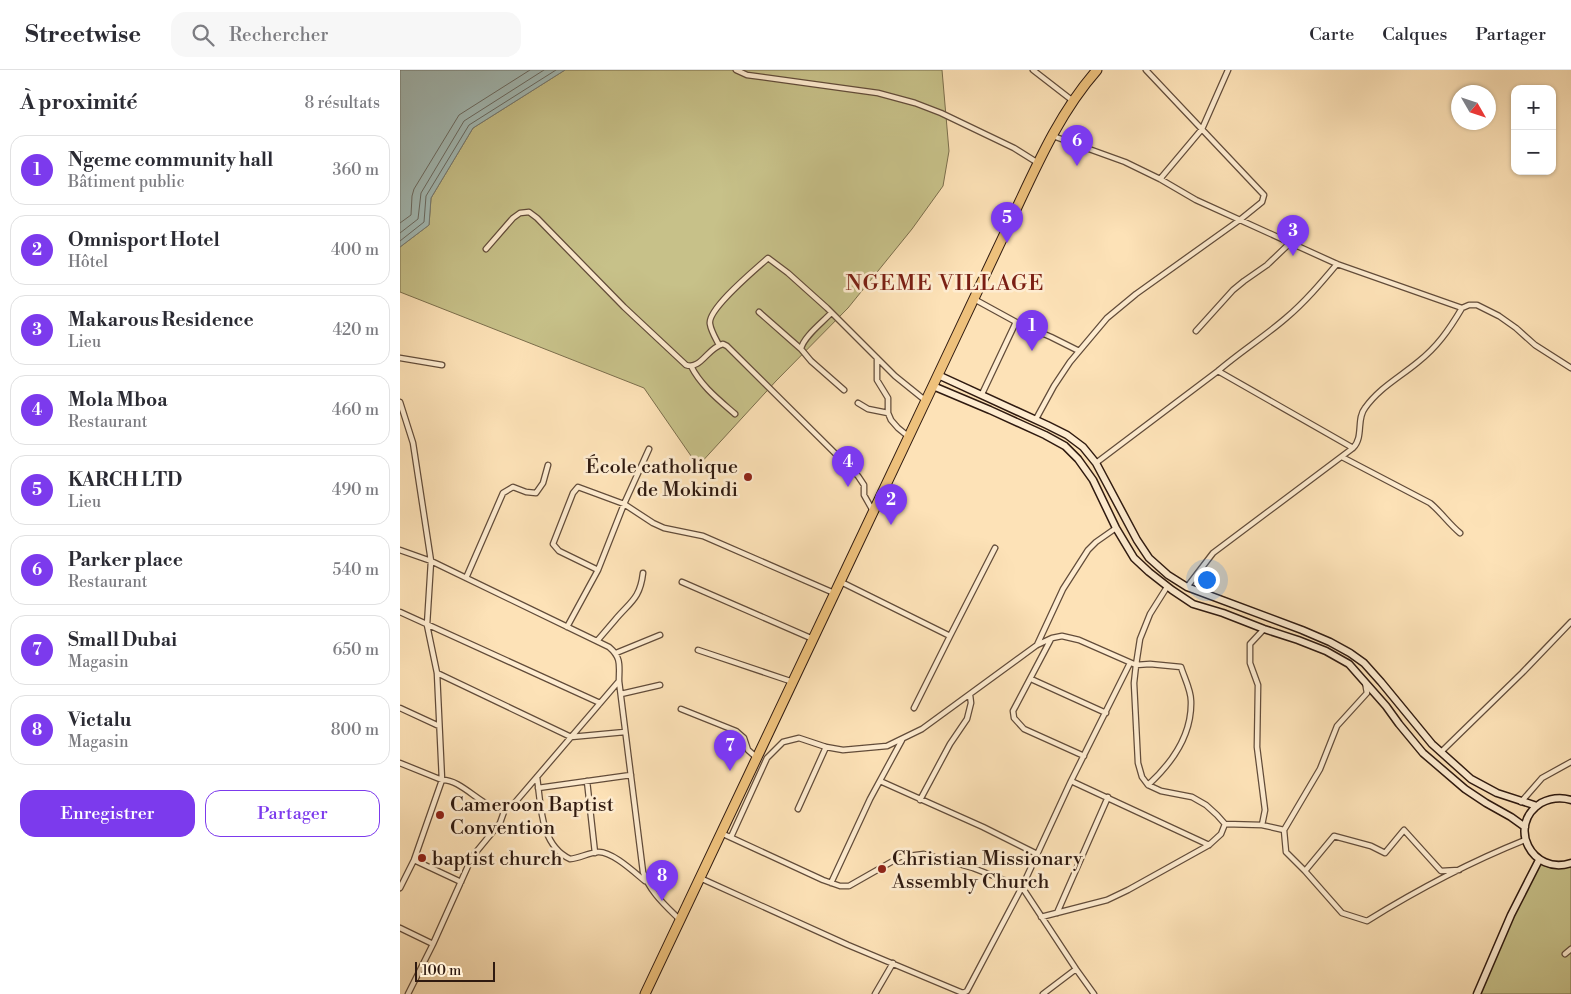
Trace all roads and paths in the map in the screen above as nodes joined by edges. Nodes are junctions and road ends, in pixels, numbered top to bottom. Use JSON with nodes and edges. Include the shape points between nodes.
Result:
{"nodes":[{"id":1,"x":736,"y":70,"type":"edge"},
{"id":2,"x":1033,"y":70,"type":"edge"},
{"id":3,"x":1097,"y":70,"type":"edge"},
{"id":4,"x":1146,"y":70,"type":"edge"},
{"id":5,"x":1228,"y":70,"type":"edge"},
{"id":6,"x":1074,"y":101,"type":"junction"},
{"id":7,"x":1202,"y":129,"type":"junction"},
{"id":8,"x":1053,"y":136,"type":"junction"},
{"id":9,"x":1038,"y":163,"type":"junction"},
{"id":10,"x":1160,"y":179,"type":"junction"},
{"id":11,"x":1241,"y":219,"type":"junction"},
{"id":12,"x":1290,"y":243,"type":"junction"},
{"id":13,"x":486,"y":249,"type":"dead end"},
{"id":14,"x":1337,"y":264,"type":"junction"},
{"id":15,"x":974,"y":299,"type":"junction"},
{"id":16,"x":1462,"y":308,"type":"junction"},
{"id":17,"x":759,"y":312,"type":"dead end"},
{"id":18,"x":832,"y":313,"type":"junction"},
{"id":19,"x":1016,"y":322,"type":"junction"},
{"id":20,"x":1196,"y":331,"type":"dead end"},
{"id":21,"x":719,"y":345,"type":"junction"},
{"id":22,"x":801,"y":349,"type":"junction"},
{"id":23,"x":1079,"y":351,"type":"junction"},
{"id":24,"x":400,"y":358,"type":"edge"},
{"id":25,"x":877,"y":358,"type":"junction"},
{"id":26,"x":442,"y":365,"type":"dead end"},
{"id":27,"x":691,"y":366,"type":"junction"},
{"id":28,"x":1571,"y":368,"type":"edge"},
{"id":29,"x":1218,"y":371,"type":"junction"},
{"id":30,"x":938,"y":374,"type":"junction"},
{"id":31,"x":933,"y":386,"type":"junction"},
{"id":32,"x":844,"y":390,"type":"dead end"},
{"id":33,"x":982,"y":394,"type":"junction"},
{"id":34,"x":926,"y":401,"type":"junction"},
{"id":35,"x":400,"y":402,"type":"edge"},
{"id":36,"x":858,"y":403,"type":"dead end"},
{"id":37,"x":888,"y":413,"type":"junction"},
{"id":38,"x":735,"y":414,"type":"dead end"},
{"id":39,"x":1036,"y":419,"type":"junction"},
{"id":40,"x":909,"y":437,"type":"junction"},
{"id":41,"x":1353,"y":448,"type":"junction"},
{"id":42,"x":649,"y":449,"type":"dead end"},
{"id":43,"x":1342,"y":457,"type":"junction"},
{"id":44,"x":1096,"y":463,"type":"junction"},
{"id":45,"x":548,"y":466,"type":"dead end"},
{"id":46,"x":624,"y":504,"type":"junction"},
{"id":47,"x":873,"y":511,"type":"junction"},
{"id":48,"x":1116,"y":528,"type":"junction"},
{"id":49,"x":1460,"y":532,"type":"dead end"},
{"id":50,"x":995,"y":548,"type":"dead end"},
{"id":51,"x":400,"y":550,"type":"edge"},
{"id":52,"x":431,"y":561,"type":"junction"},
{"id":53,"x":598,"y":570,"type":"junction"},
{"id":54,"x":643,"y":573,"type":"dead end"},
{"id":55,"x":466,"y":578,"type":"junction"},
{"id":56,"x":682,"y":582,"type":"dead end"},
{"id":57,"x":841,"y":582,"type":"junction"},
{"id":58,"x":1167,"y":587,"type":"junction"},
{"id":59,"x":1187,"y":587,"type":"junction"},
{"id":60,"x":835,"y":594,"type":"junction"},
{"id":61,"x":400,"y":612,"type":"edge"},
{"id":62,"x":1571,"y":622,"type":"edge"},
{"id":63,"x":427,"y":625,"type":"junction"},
{"id":64,"x":567,"y":627,"type":"junction"},
{"id":65,"x":1264,"y":629,"type":"junction"},
{"id":66,"x":660,"y":635,"type":"dead end"},
{"id":67,"x":950,"y":636,"type":"junction"},
{"id":68,"x":1052,"y":638,"type":"junction"},
{"id":69,"x":814,"y":640,"type":"junction"},
{"id":70,"x":597,"y":641,"type":"junction"},
{"id":71,"x":1037,"y":645,"type":"junction"},
{"id":72,"x":698,"y":650,"type":"dead end"},
{"id":73,"x":616,"y":653,"type":"junction"},
{"id":74,"x":1130,"y":663,"type":"junction"},
{"id":75,"x":1136,"y":665,"type":"junction"},
{"id":76,"x":437,"y":673,"type":"junction"},
{"id":77,"x":1031,"y":679,"type":"junction"},
{"id":78,"x":1364,"y":680,"type":"junction"},
{"id":79,"x":619,"y":681,"type":"junction"},
{"id":80,"x":794,"y":682,"type":"junction"},
{"id":81,"x":660,"y":685,"type":"dead end"},
{"id":82,"x":621,"y":694,"type":"junction"},
{"id":83,"x":970,"y":695,"type":"junction"},
{"id":84,"x":600,"y":703,"type":"junction"},
{"id":85,"x":400,"y":708,"type":"edge"},
{"id":86,"x":914,"y":708,"type":"dead end"},
{"id":87,"x":681,"y":709,"type":"dead end"},
{"id":88,"x":1106,"y":714,"type":"junction"},
{"id":89,"x":439,"y":726,"type":"junction"},
{"id":90,"x":625,"y":732,"type":"junction"},
{"id":91,"x":571,"y":737,"type":"junction"},
{"id":92,"x":902,"y":740,"type":"junction"},
{"id":93,"x":826,"y":747,"type":"junction"},
{"id":94,"x":1441,"y":752,"type":"junction"},
{"id":95,"x":1084,"y":756,"type":"junction"},
{"id":96,"x":757,"y":758,"type":"junction"},
{"id":97,"x":1571,"y":762,"type":"edge"},
{"id":98,"x":400,"y":763,"type":"edge"},
{"id":99,"x":631,"y":775,"type":"junction"},
{"id":100,"x":537,"y":777,"type":"junction"},
{"id":101,"x":442,"y":780,"type":"junction"},
{"id":102,"x":1071,"y":780,"type":"junction"},
{"id":103,"x":587,"y":781,"type":"junction"},
{"id":104,"x":880,"y":781,"type":"junction"},
{"id":105,"x":1148,"y":785,"type":"junction"},
{"id":106,"x":538,"y":788,"type":"junction"},
{"id":107,"x":1108,"y":797,"type":"junction"},
{"id":108,"x":920,"y":800,"type":"junction"},
{"id":109,"x":1571,"y":800,"type":"edge"},
{"id":110,"x":1521,"y":802,"type":"junction"},
{"id":111,"x":1537,"y":806,"type":"junction"},
{"id":112,"x":505,"y":809,"type":"junction"},
{"id":113,"x":798,"y":809,"type":"dead end"},
{"id":114,"x":1225,"y":824,"type":"junction"},
{"id":115,"x":1262,"y":825,"type":"junction"},
{"id":116,"x":1525,"y":828,"type":"junction"},
{"id":117,"x":1284,"y":830,"type":"junction"},
{"id":118,"x":721,"y":833,"type":"junction"},
{"id":119,"x":731,"y":837,"type":"junction"},
{"id":120,"x":1526,"y":840,"type":"junction"},
{"id":121,"x":1209,"y":845,"type":"junction"},
{"id":122,"x":596,"y":853,"type":"junction"},
{"id":123,"x":1037,"y":854,"type":"junction"},
{"id":124,"x":414,"y":860,"type":"junction"},
{"id":125,"x":1539,"y":860,"type":"junction"},
{"id":126,"x":1571,"y":863,"type":"edge"},
{"id":127,"x":400,"y":870,"type":"edge"},
{"id":128,"x":1459,"y":870,"type":"junction"},
{"id":129,"x":1305,"y":871,"type":"junction"},
{"id":130,"x":406,"y":873,"type":"junction"},
{"id":131,"x":699,"y":878,"type":"junction"},
{"id":132,"x":461,"y":882,"type":"junction"},
{"id":133,"x":646,"y":882,"type":"junction"},
{"id":134,"x":831,"y":883,"type":"junction"},
{"id":135,"x":1022,"y":887,"type":"junction"},
{"id":136,"x":400,"y":888,"type":"edge"},
{"id":137,"x":1056,"y":913,"type":"junction"},
{"id":138,"x":1041,"y":917,"type":"junction"},
{"id":139,"x":680,"y":920,"type":"junction"},
{"id":140,"x":400,"y":928,"type":"edge"},
{"id":141,"x":433,"y":944,"type":"junction"},
{"id":142,"x":1571,"y":949,"type":"edge"},
{"id":143,"x":1565,"y":954,"type":"dead end"},
{"id":144,"x":893,"y":962,"type":"junction"},
{"id":145,"x":1076,"y":969,"type":"junction"},
{"id":146,"x":408,"y":994,"type":"edge"},
{"id":147,"x":645,"y":994,"type":"edge"},
{"id":148,"x":875,"y":994,"type":"edge"},
{"id":149,"x":1043,"y":994,"type":"edge"},
{"id":150,"x":1094,"y":994,"type":"edge"},
{"id":151,"x":1477,"y":994,"type":"edge"}],
"edges":[{"from":1,"to":9,"type":"street","via":[[747,75],[878,93],[915,102],[1014,148]]},
{"from":2,"to":6,"type":"street"},
{"from":3,"to":6,"type":"highway"},
{"from":4,"to":7,"type":"street"},
{"from":5,"to":7,"type":"street"},
{"from":6,"to":8,"type":"highway"},
{"from":7,"to":10,"type":"street"},
{"from":7,"to":11,"type":"street","via":[[1264,195],[1262,202]]},
{"from":8,"to":9,"type":"highway"},
{"from":8,"to":10,"type":"street","via":[[1125,162]]},
{"from":9,"to":15,"type":"highway"},
{"from":10,"to":11,"type":"street","via":[[1196,200]]},
{"from":11,"to":12,"type":"street"},
{"from":11,"to":23,"type":"street","via":[[1136,294],[1107,318]]},
{"from":12,"to":14,"type":"street"},
{"from":12,"to":20,"type":"street","via":[[1233,290]]},
{"from":13,"to":27,"type":"street","via":[[513,218],[530,212],[624,307],[686,365]]},
{"from":14,"to":16,"type":"street"},
{"from":14,"to":29,"type":"street","via":[[1286,318]]},
{"from":15,"to":19,"type":"street"},
{"from":15,"to":30,"type":"highway"},
{"from":16,"to":28,"type":"street","via":[[1477,305],[1499,316]]},
{"from":16,"to":41,"type":"street","via":[[1436,346],[1370,400],[1362,411],[1359,437]]},
{"from":17,"to":22,"type":"street"},
{"from":18,"to":21,"type":"street","via":[[768,258],[712,314],[709,323]]},
{"from":18,"to":22,"type":"street","via":[[801,345]]},
{"from":18,"to":25,"type":"street"},
{"from":19,"to":23,"type":"street"},
{"from":19,"to":33,"type":"street"},
{"from":21,"to":27,"type":"street"},
{"from":21,"to":47,"type":"street","via":[[727,346],[858,476]]},
{"from":22,"to":32,"type":"street"},
{"from":23,"to":39,"type":"street"},
{"from":24,"to":26,"type":"street"},
{"from":25,"to":34,"type":"street"},
{"from":25,"to":37,"type":"street","via":[[877,380],[888,398]]},
{"from":27,"to":38,"type":"street","via":[[696,376]]},
{"from":29,"to":41,"type":"street"},
{"from":29,"to":44,"type":"street"},
{"from":30,"to":31,"type":"highway"},
{"from":30,"to":33,"type":"main road"},
{"from":31,"to":34,"type":"highway"},
{"from":31,"to":48,"type":"main road","via":[[1065,446],[1093,480]]},
{"from":33,"to":39,"type":"main road"},
{"from":34,"to":40,"type":"highway"},
{"from":35,"to":52,"type":"street","via":[[413,443]]},
{"from":36,"to":37,"type":"street","via":[[868,409]]},
{"from":37,"to":40,"type":"street"},
{"from":39,"to":44,"type":"main road","via":[[1067,435]]},
{"from":40,"to":47,"type":"highway"},
{"from":41,"to":43,"type":"street"},
{"from":42,"to":46,"type":"street"},
{"from":43,"to":49,"type":"street","via":[[1430,503]]},
{"from":43,"to":59,"type":"street","via":[[1213,553]]},
{"from":44,"to":59,"type":"main road","via":[[1149,558]]},
{"from":45,"to":55,"type":"street","via":[[536,493],[513,487],[503,493]]},
{"from":46,"to":53,"type":"street"},
{"from":46,"to":53,"type":"street","via":[[578,487],[555,538],[553,544],[559,551]]},
{"from":46,"to":60,"type":"street","via":[[664,528],[703,536]]},
{"from":47,"to":57,"type":"highway"},
{"from":48,"to":58,"type":"main road","via":[[1134,558]]},
{"from":48,"to":71,"type":"street","via":[[1088,550],[1063,589]]},
{"from":50,"to":67,"type":"street"},
{"from":51,"to":52,"type":"street"},
{"from":52,"to":55,"type":"street"},
{"from":52,"to":63,"type":"street"},
{"from":53,"to":64,"type":"street"},
{"from":54,"to":70,"type":"street","via":[[631,604]]},
{"from":55,"to":64,"type":"street"},
{"from":56,"to":69,"type":"street"},
{"from":57,"to":60,"type":"highway"},
{"from":57,"to":67,"type":"street"},
{"from":58,"to":65,"type":"main road","via":[[1193,604]]},
{"from":58,"to":75,"type":"street","via":[[1150,614],[1140,639]]},
{"from":59,"to":94,"type":"main road","via":[[1302,630],[1350,653],[1376,675]]},
{"from":60,"to":69,"type":"highway"},
{"from":61,"to":63,"type":"street"},
{"from":62,"to":94,"type":"street"},
{"from":63,"to":76,"type":"street"},
{"from":63,"to":84,"type":"street"},
{"from":64,"to":70,"type":"street"},
{"from":65,"to":78,"type":"main road","via":[[1326,651],[1349,664]]},
{"from":65,"to":115,"type":"street","via":[[1250,644],[1250,663],[1258,685],[1257,747],[1265,810]]},
{"from":66,"to":73,"type":"street"},
{"from":67,"to":86,"type":"street"},
{"from":68,"to":71,"type":"street"},
{"from":68,"to":74,"type":"street","via":[[1062,636],[1080,640]]},
{"from":68,"to":77,"type":"street"},
{"from":69,"to":80,"type":"highway"},
{"from":70,"to":73,"type":"street"},
{"from":71,"to":83,"type":"street"},
{"from":72,"to":80,"type":"street"},
{"from":73,"to":79,"type":"street"},
{"from":74,"to":75,"type":"street"},
{"from":74,"to":88,"type":"street"},
{"from":75,"to":105,"type":"street","via":[[1138,763]]},
{"from":75,"to":105,"type":"street","via":[[1181,667],[1191,699],[1189,725],[1180,747]]},
{"from":76,"to":89,"type":"street"},
{"from":76,"to":91,"type":"street"},
{"from":77,"to":88,"type":"street"},
{"from":77,"to":95,"type":"street","via":[[1013,711],[1014,718],[1024,729]]},
{"from":78,"to":116,"type":"main road","via":[[1423,753],[1466,789]]},
{"from":78,"to":117,"type":"street","via":[[1367,693],[1337,726],[1320,769]]},
{"from":79,"to":82,"type":"street"},
{"from":79,"to":84,"type":"street"},
{"from":80,"to":96,"type":"highway"},
{"from":81,"to":82,"type":"street"},
{"from":82,"to":90,"type":"street"},
{"from":83,"to":92,"type":"street"},
{"from":83,"to":108,"type":"street","via":[[967,719]]},
{"from":84,"to":91,"type":"street"},
{"from":85,"to":89,"type":"street"},
{"from":87,"to":96,"type":"street","via":[[736,731]]},
{"from":88,"to":95,"type":"street"},
{"from":89,"to":101,"type":"street"},
{"from":90,"to":91,"type":"street"},
{"from":90,"to":99,"type":"street"},
{"from":91,"to":100,"type":"street"},
{"from":92,"to":93,"type":"street","via":[[868,748],[843,750]]},
{"from":92,"to":104,"type":"street"},
{"from":93,"to":113,"type":"street"},
{"from":93,"to":119,"type":"street","via":[[799,738],[778,746],[767,758]]},
{"from":94,"to":110,"type":"main road","via":[[1471,779]]},
{"from":95,"to":102,"type":"street"},
{"from":96,"to":118,"type":"highway"},
{"from":97,"to":110,"type":"street","via":[[1542,778]]},
{"from":98,"to":101,"type":"street"},
{"from":99,"to":103,"type":"street"},
{"from":99,"to":133,"type":"street"},
{"from":100,"to":106,"type":"street"},
{"from":100,"to":112,"type":"street","via":[[512,806]]},
{"from":101,"to":112,"type":"street","via":[[456,782],[474,796]]},
{"from":101,"to":124,"type":"street"},
{"from":102,"to":107,"type":"street"},
{"from":102,"to":123,"type":"street"},
{"from":103,"to":106,"type":"street"},
{"from":103,"to":122,"type":"street"},
{"from":104,"to":108,"type":"street"},
{"from":104,"to":134,"type":"street"},
{"from":105,"to":114,"type":"street","via":[[1192,797],[1206,805]]},
{"from":106,"to":122,"type":"street","via":[[545,829],[558,852],[570,859]]},
{"from":107,"to":121,"type":"street"},
{"from":107,"to":137,"type":"street"},
{"from":108,"to":123,"type":"street"},
{"from":109,"to":111,"type":"main road","via":[[1546,800]]},
{"from":110,"to":111,"type":"main road"},
{"from":111,"to":116,"type":"main road","via":[[1527,819]]},
{"from":112,"to":132,"type":"street","via":[[500,823],[472,857]]},
{"from":114,"to":115,"type":"street"},
{"from":114,"to":121,"type":"street","via":[[1221,834]]},
{"from":115,"to":117,"type":"street"},
{"from":116,"to":120,"type":"main road"},
{"from":117,"to":129,"type":"street","via":[[1286,852]]},
{"from":118,"to":119,"type":"street"},
{"from":118,"to":131,"type":"highway"},
{"from":119,"to":134,"type":"street"},
{"from":120,"to":125,"type":"main road","via":[[1528,848]]},
{"from":120,"to":128,"type":"street"},
{"from":121,"to":137,"type":"street","via":[[1107,900]]},
{"from":122,"to":133,"type":"street","via":[[624,864]]},
{"from":123,"to":135,"type":"street"},
{"from":124,"to":130,"type":"street"},
{"from":124,"to":132,"type":"street"},
{"from":125,"to":126,"type":"main road","via":[[1559,866]]},
{"from":125,"to":151,"type":"main road"},
{"from":127,"to":130,"type":"street"},
{"from":128,"to":129,"type":"street","via":[[1367,921],[1342,913]]},
{"from":128,"to":129,"type":"street","via":[[1441,871],[1404,830],[1385,853],[1334,836]]},
{"from":130,"to":136,"type":"street"},
{"from":131,"to":139,"type":"highway"},
{"from":131,"to":144,"type":"street"},
{"from":132,"to":141,"type":"street"},
{"from":133,"to":139,"type":"street"},
{"from":134,"to":135,"type":"street","via":[[849,886],[900,857],[924,854]]},
{"from":135,"to":138,"type":"street"},
{"from":135,"to":144,"type":"street","via":[[967,991],[958,991]]},
{"from":137,"to":138,"type":"street"},
{"from":138,"to":145,"type":"street"},
{"from":139,"to":147,"type":"highway"},
{"from":140,"to":141,"type":"street"},
{"from":141,"to":146,"type":"street"},
{"from":142,"to":143,"type":"street"},
{"from":144,"to":148,"type":"street"},
{"from":145,"to":149,"type":"street"},
{"from":145,"to":150,"type":"street"}]}
